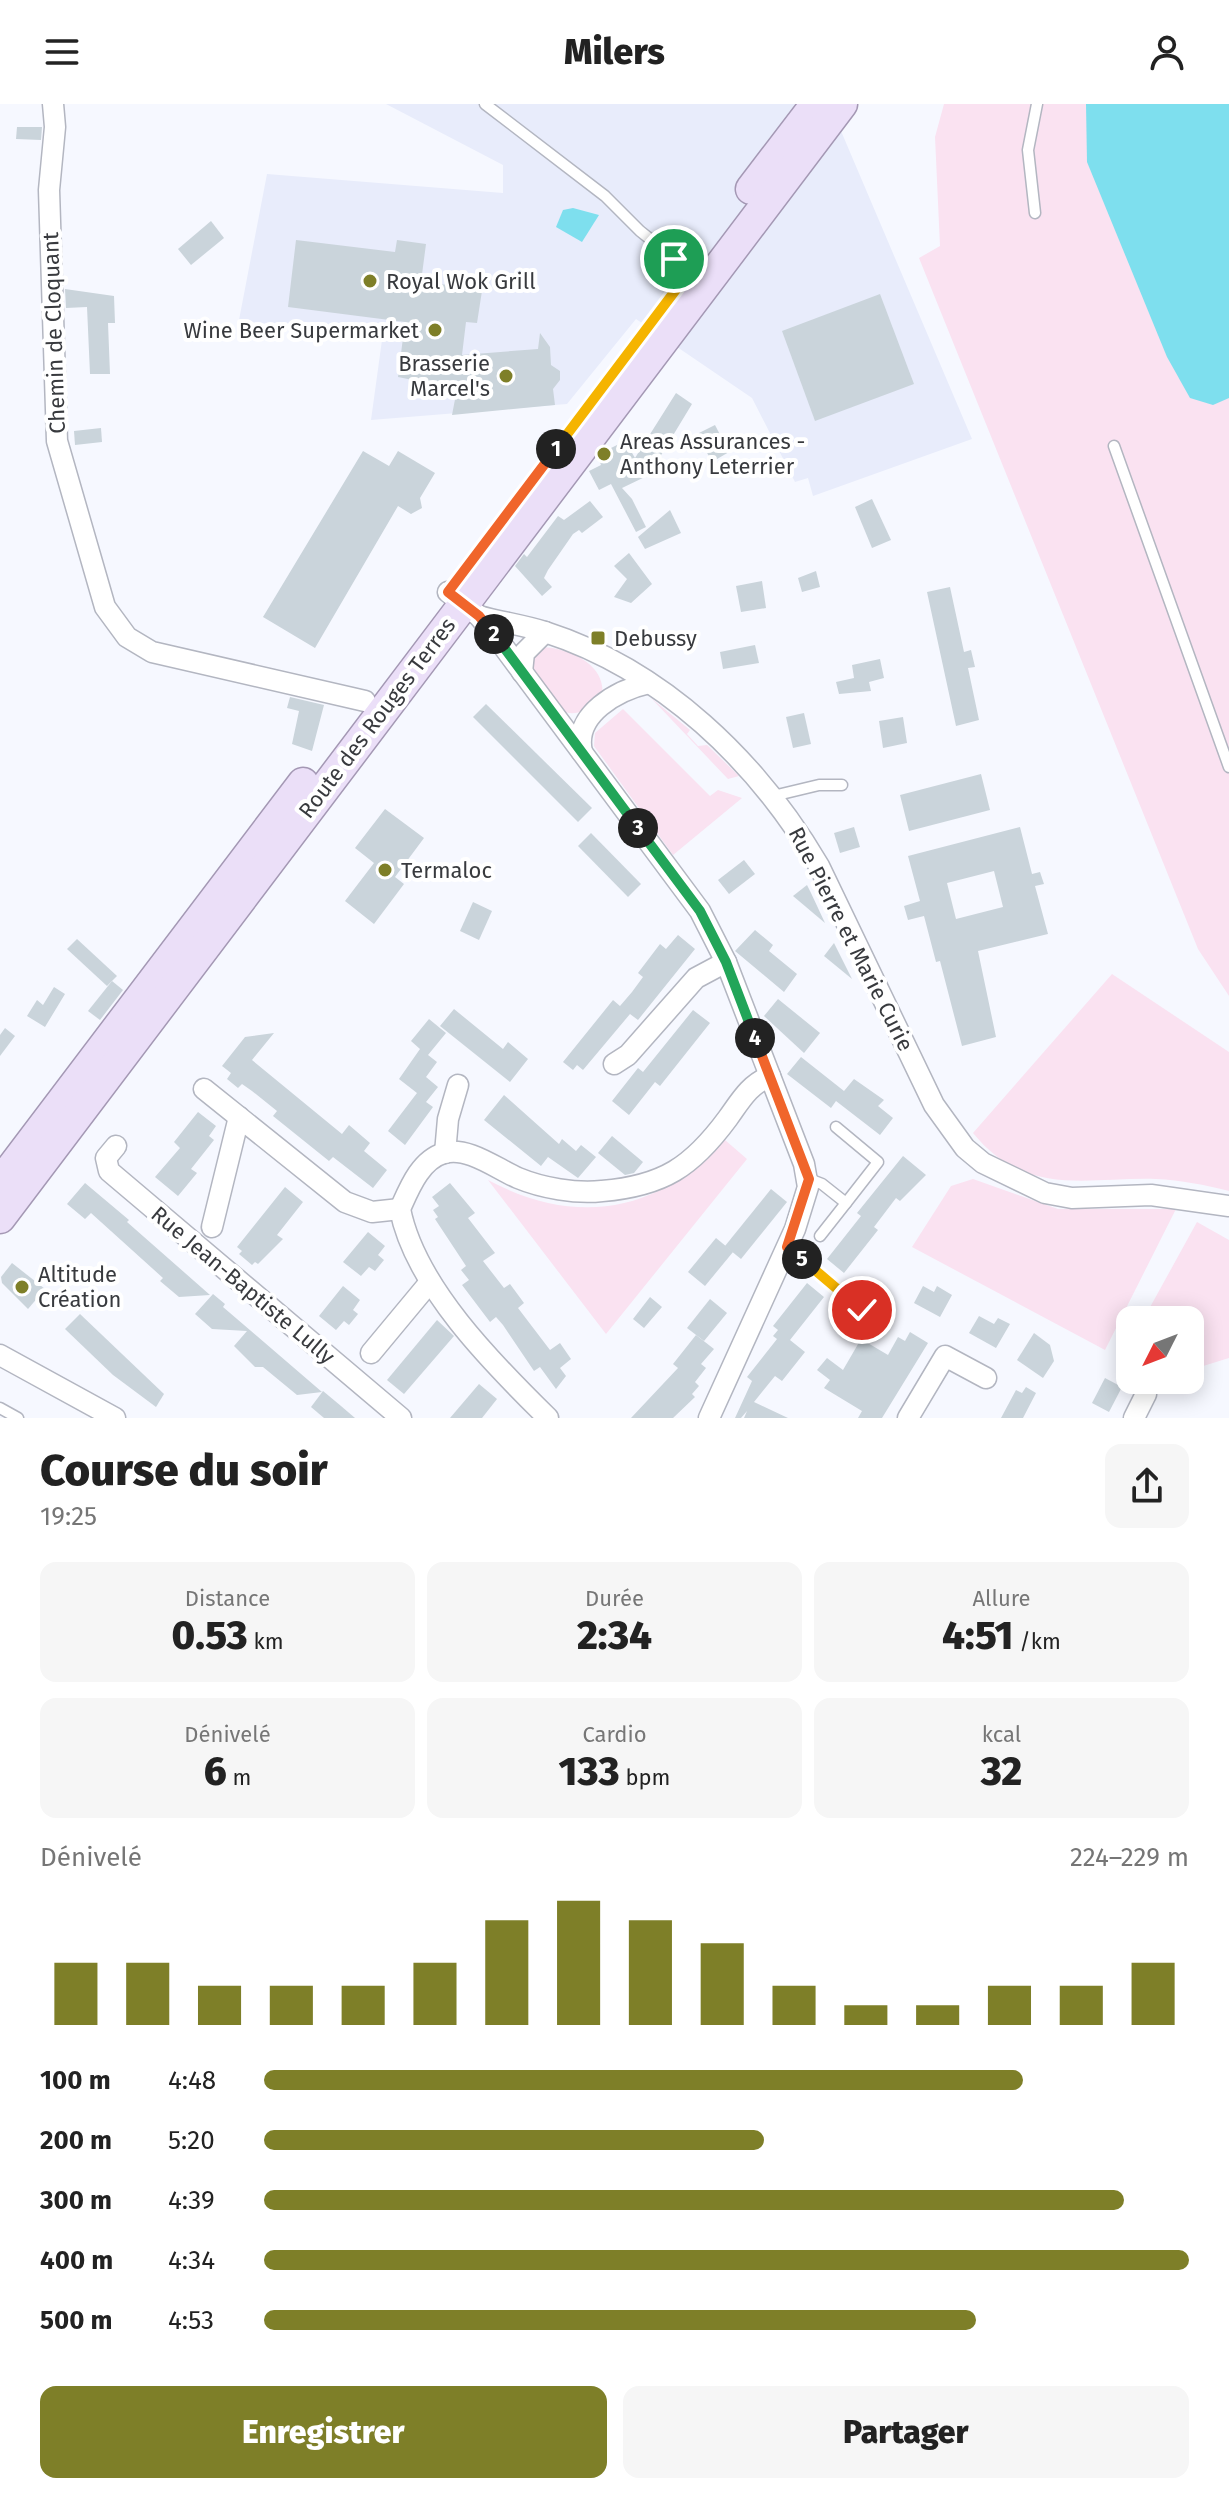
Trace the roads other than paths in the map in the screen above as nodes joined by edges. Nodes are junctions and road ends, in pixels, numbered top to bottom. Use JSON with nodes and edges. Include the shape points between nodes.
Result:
{"nodes":[{"id":1,"x":53,"y":104,"type":"edge"},
{"id":2,"x":485,"y":104,"type":"edge"},
{"id":3,"x":816,"y":104,"type":"edge"},
{"id":4,"x":842,"y":104,"type":"edge"},
{"id":5,"x":1037,"y":104,"type":"edge"},
{"id":6,"x":1035,"y":213,"type":"dead end"},
{"id":7,"x":690,"y":271,"type":"junction"},
{"id":8,"x":1114,"y":446,"type":"dead end"},
{"id":9,"x":464,"y":604,"type":"junction"},
{"id":10,"x":545,"y":632,"type":"junction"},
{"id":11,"x":589,"y":651,"type":"junction"},
{"id":12,"x":522,"y":672,"type":"junction"},
{"id":13,"x":649,"y":683,"type":"junction"},
{"id":14,"x":610,"y":696,"type":"junction"},
{"id":15,"x":365,"y":701,"type":"junction"},
{"id":16,"x":555,"y":715,"type":"junction"},
{"id":17,"x":593,"y":715,"type":"junction"},
{"id":18,"x":582,"y":752,"type":"junction"},
{"id":19,"x":1229,"y":767,"type":"edge"},
{"id":20,"x":842,"y":785,"type":"dead end"},
{"id":21,"x":773,"y":796,"type":"junction"},
{"id":22,"x":726,"y":962,"type":"junction"},
{"id":23,"x":614,"y":1064,"type":"dead end"},
{"id":24,"x":770,"y":1076,"type":"junction"},
{"id":25,"x":458,"y":1085,"type":"dead end"},
{"id":26,"x":204,"y":1089,"type":"dead end"},
{"id":27,"x":239,"y":1117,"type":"junction"},
{"id":28,"x":836,"y":1127,"type":"dead end"},
{"id":29,"x":116,"y":1146,"type":"dead end"},
{"id":30,"x":445,"y":1153,"type":"junction"},
{"id":31,"x":809,"y":1179,"type":"junction"},
{"id":32,"x":0,"y":1183,"type":"edge"},
{"id":33,"x":846,"y":1203,"type":"junction"},
{"id":34,"x":1229,"y":1206,"type":"edge"},
{"id":35,"x":400,"y":1209,"type":"junction"},
{"id":36,"x":0,"y":1218,"type":"edge"},
{"id":37,"x":212,"y":1227,"type":"dead end"},
{"id":38,"x":820,"y":1236,"type":"dead end"},
{"id":39,"x":787,"y":1247,"type":"junction"},
{"id":40,"x":430,"y":1282,"type":"junction"},
{"id":41,"x":862,"y":1310,"type":"dead end"},
{"id":42,"x":371,"y":1353,"type":"dead end"},
{"id":43,"x":0,"y":1355,"type":"edge"},
{"id":44,"x":986,"y":1378,"type":"dead end"},
{"id":45,"x":1146,"y":1394,"type":"dead end"},
{"id":46,"x":0,"y":1408,"type":"edge"},
{"id":47,"x":540,"y":1416,"type":"edge"},
{"id":48,"x":18,"y":1418,"type":"edge"},
{"id":49,"x":115,"y":1418,"type":"edge"},
{"id":50,"x":401,"y":1418,"type":"edge"},
{"id":51,"x":709,"y":1418,"type":"edge"},
{"id":52,"x":908,"y":1418,"type":"edge"},
{"id":53,"x":1134,"y":1418,"type":"edge"}],
"edges":[{"from":1,"to":15,"type":"street","name":"Chemin de Cloquant","via":[[49,190],[57,441],[105,607],[127,637],[152,652]]},
{"from":2,"to":7,"type":"lane","via":[[605,196]]},
{"from":3,"to":7,"type":"main road","name":"Route des Rouges Terres"},
{"from":4,"to":9,"type":"main road","name":"Route des Rouges Terres"},
{"from":5,"to":6,"type":"lane","via":[[1028,150]]},
{"from":7,"to":9,"type":"main road","name":"Route des Rouges Terres"},
{"from":8,"to":19,"type":"lane"},
{"from":9,"to":10,"type":"street","name":"Rue Pierre et Marie Curie"},
{"from":9,"to":12,"type":"street"},
{"from":9,"to":15,"type":"main road","name":"Route des Rouges Terres"},
{"from":9,"to":36,"type":"main road","name":"Route des Rouges Terres"},
{"from":10,"to":11,"type":"street","name":"Rue Pierre et Marie Curie"},
{"from":10,"to":12,"type":"street","via":[[524,653]]},
{"from":11,"to":13,"type":"street","name":"Rue Pierre et Marie Curie"},
{"from":11,"to":14,"type":"street","via":[[604,672]]},
{"from":12,"to":16,"type":"street"},
{"from":13,"to":14,"type":"street"},
{"from":13,"to":21,"type":"street","name":"Rue Pierre et Marie Curie","via":[[727,744]]},
{"from":14,"to":17,"type":"street"},
{"from":15,"to":32,"type":"main road","name":"Route des Rouges Terres"},
{"from":16,"to":17,"type":"street","via":[[577,720]]},
{"from":16,"to":18,"type":"street"},
{"from":17,"to":18,"type":"street","via":[[582,729]]},
{"from":18,"to":22,"type":"street","via":[[700,911]]},
{"from":20,"to":21,"type":"lane"},
{"from":21,"to":34,"type":"street","name":"Rue Pierre et Marie Curie","via":[[819,866],[934,1105],[965,1148],[1002,1175],[1045,1193],[1072,1198],[1151,1195]]},
{"from":22,"to":23,"type":"street","via":[[696,978]]},
{"from":22,"to":24,"type":"street"},
{"from":24,"to":30,"type":"street","via":[[753,1084],[694,1160],[675,1173],[626,1189],[596,1192],[538,1184],[460,1152]]},
{"from":24,"to":31,"type":"street"},
{"from":25,"to":30,"type":"street"},
{"from":26,"to":27,"type":"street"},
{"from":27,"to":35,"type":"street","via":[[356,1208]]},
{"from":27,"to":37,"type":"street"},
{"from":28,"to":33,"type":"lane","via":[[878,1162]]},
{"from":29,"to":50,"type":"street","name":"Rue Jean-Baptiste Lully","via":[[106,1158],[109,1171]]},
{"from":30,"to":35,"type":"street","via":[[422,1168]]},
{"from":31,"to":33,"type":"lane"},
{"from":31,"to":39,"type":"street"},
{"from":33,"to":38,"type":"lane"},
{"from":35,"to":40,"type":"street","via":[[404,1232]]},
{"from":39,"to":41,"type":"lane"},
{"from":39,"to":51,"type":"street"},
{"from":40,"to":42,"type":"street"},
{"from":40,"to":47,"type":"street"},
{"from":43,"to":49,"type":"street"},
{"from":44,"to":52,"type":"street","via":[[945,1356]]},
{"from":45,"to":53,"type":"street"},
{"from":46,"to":48,"type":"lane"}]}
